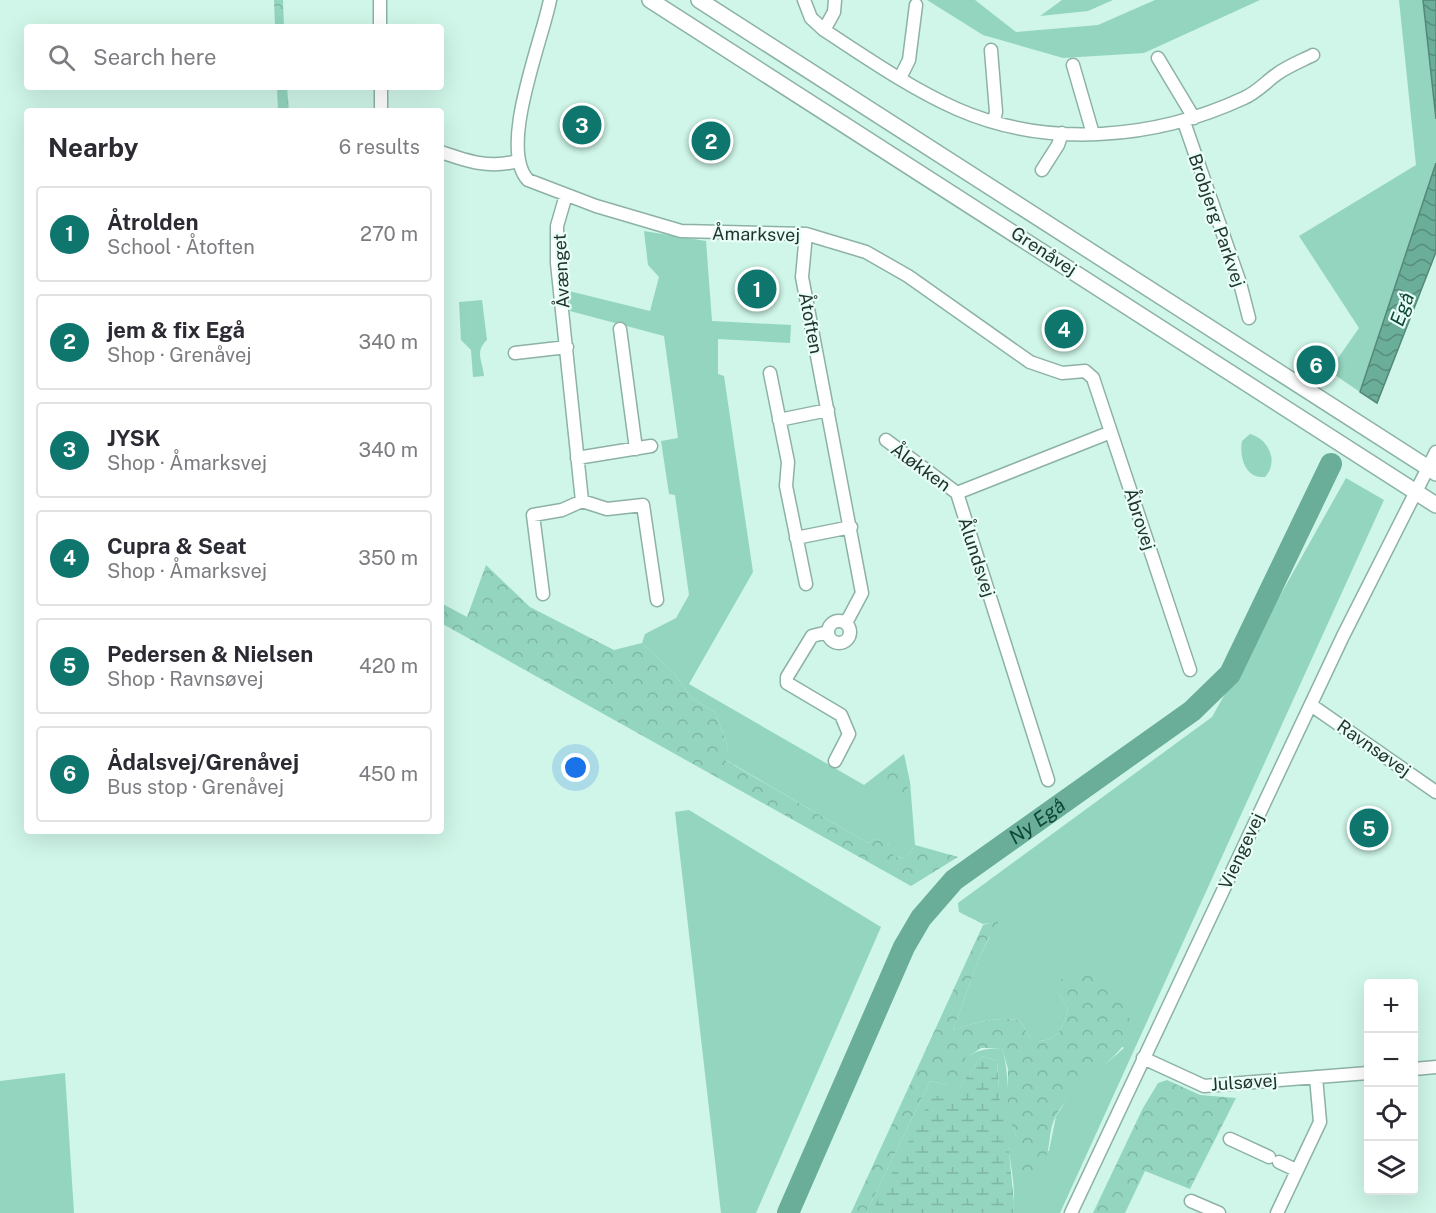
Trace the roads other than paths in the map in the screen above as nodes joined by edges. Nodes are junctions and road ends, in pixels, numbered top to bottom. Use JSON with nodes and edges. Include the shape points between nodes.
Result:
{"nodes":[{"id":1,"x":380,"y":0,"type":"edge"},
{"id":2,"x":650,"y":0,"type":"edge"},
{"id":3,"x":699,"y":0,"type":"edge"},
{"id":4,"x":804,"y":0,"type":"edge"},
{"id":5,"x":835,"y":0,"type":"edge"},
{"id":6,"x":551,"y":2,"type":"edge"},
{"id":7,"x":916,"y":5,"type":"dead end"},
{"id":8,"x":380,"y":24,"type":"edge"},
{"id":9,"x":824,"y":30,"type":"junction"},
{"id":10,"x":991,"y":50,"type":"dead end"},
{"id":11,"x":1313,"y":55,"type":"dead end"},
{"id":12,"x":1158,"y":58,"type":"dead end"},
{"id":13,"x":1073,"y":65,"type":"dead end"},
{"id":14,"x":900,"y":78,"type":"junction"},
{"id":15,"x":381,"y":90,"type":"edge"},
{"id":16,"x":381,"y":108,"type":"edge"},
{"id":17,"x":1189,"y":120,"type":"junction"},
{"id":18,"x":994,"y":121,"type":"junction"},
{"id":19,"x":1062,"y":134,"type":"junction"},
{"id":20,"x":1093,"y":134,"type":"junction"},
{"id":21,"x":444,"y":153,"type":"edge"},
{"id":22,"x":517,"y":162,"type":"junction"},
{"id":23,"x":1042,"y":170,"type":"dead end"},
{"id":24,"x":566,"y":195,"type":"junction"},
{"id":25,"x":806,"y":234,"type":"junction"},
{"id":26,"x":1249,"y":318,"type":"dead end"},
{"id":27,"x":620,"y":329,"type":"dead end"},
{"id":28,"x":567,"y":347,"type":"junction"},
{"id":29,"x":515,"y":353,"type":"dead end"},
{"id":30,"x":1085,"y":371,"type":"joint"},
{"id":31,"x":770,"y":373,"type":"dead end"},
{"id":32,"x":828,"y":410,"type":"junction"},
{"id":33,"x":780,"y":420,"type":"junction"},
{"id":34,"x":1111,"y":432,"type":"junction"},
{"id":35,"x":886,"y":441,"type":"dead end"},
{"id":36,"x":651,"y":446,"type":"dead end"},
{"id":37,"x":636,"y":449,"type":"junction"},
{"id":38,"x":1436,"y":452,"type":"edge"},
{"id":39,"x":577,"y":458,"type":"junction"},
{"id":40,"x":1432,"y":470,"type":"edge"},
{"id":41,"x":1415,"y":491,"type":"junction"},
{"id":42,"x":957,"y":493,"type":"junction"},
{"id":43,"x":582,"y":501,"type":"junction"},
{"id":44,"x":1436,"y":505,"type":"edge"},
{"id":45,"x":851,"y":527,"type":"junction"},
{"id":46,"x":796,"y":538,"type":"junction"},
{"id":47,"x":806,"y":584,"type":"dead end"},
{"id":48,"x":543,"y":594,"type":"dead end"},
{"id":49,"x":657,"y":600,"type":"dead end"},
{"id":50,"x":846,"y":623,"type":"junction"},
{"id":51,"x":828,"y":632,"type":"junction"},
{"id":52,"x":1190,"y":670,"type":"dead end"},
{"id":53,"x":1311,"y":705,"type":"junction"},
{"id":54,"x":835,"y":761,"type":"dead end"},
{"id":55,"x":1048,"y":780,"type":"dead end"},
{"id":56,"x":1436,"y":792,"type":"edge"},
{"id":57,"x":1143,"y":1058,"type":"junction"},
{"id":58,"x":1436,"y":1067,"type":"edge"},
{"id":59,"x":1418,"y":1069,"type":"edge"},
{"id":60,"x":1364,"y":1073,"type":"edge"},
{"id":61,"x":1316,"y":1077,"type":"junction"},
{"id":62,"x":1230,"y":1139,"type":"dead end"},
{"id":63,"x":1296,"y":1170,"type":"junction"},
{"id":64,"x":1191,"y":1201,"type":"dead end"},
{"id":65,"x":1071,"y":1213,"type":"edge"},
{"id":66,"x":1219,"y":1213,"type":"edge"},
{"id":67,"x":1277,"y":1213,"type":"edge"}],
"edges":[{"from":1,"to":8,"type":"street"},
{"from":2,"to":41,"type":"main road","name":"Grenåvej"},
{"from":3,"to":40,"type":"main road","name":"Grenåvej"},
{"from":4,"to":9,"type":"street","via":[[812,18]]},
{"from":5,"to":9,"type":"street","via":[[834,12]]},
{"from":6,"to":22,"type":"street","via":[[535,48],[518,131]]},
{"from":7,"to":14,"type":"street","via":[[909,60]]},
{"from":9,"to":14,"type":"street"},
{"from":10,"to":18,"type":"street"},
{"from":11,"to":17,"type":"street","via":[[1279,72],[1248,97]]},
{"from":12,"to":17,"type":"street","name":"Brobjerg Parkvej"},
{"from":13,"to":20,"type":"street"},
{"from":14,"to":18,"type":"street","via":[[958,109]]},
{"from":15,"to":16,"type":"street"},
{"from":17,"to":20,"type":"street","via":[[1130,132]]},
{"from":17,"to":26,"type":"street","name":"Brobjerg Parkvej"},
{"from":18,"to":19,"type":"street"},
{"from":19,"to":20,"type":"street"},
{"from":19,"to":23,"type":"street"},
{"from":21,"to":22,"type":"street","via":[[479,164],[499,166]]},
{"from":22,"to":24,"type":"street","name":"Åmarksvej","via":[[528,180]]},
{"from":24,"to":25,"type":"street","name":"Åmarksvej","via":[[681,231]]},
{"from":24,"to":28,"type":"street","name":"Åvænget","via":[[556,245]]},
{"from":25,"to":30,"type":"street","name":"Åmarksvej","via":[[866,252],[908,276],[1030,362],[1062,373]]},
{"from":25,"to":32,"type":"street","name":"Åtoften","via":[[802,277]]},
{"from":27,"to":37,"type":"street"},
{"from":28,"to":29,"type":"street"},
{"from":28,"to":39,"type":"street","name":"Åvænget"},
{"from":30,"to":34,"type":"street","name":"Åbrovej","via":[[1093,378]]},
{"from":31,"to":33,"type":"street"},
{"from":32,"to":33,"type":"street"},
{"from":32,"to":45,"type":"street","name":"Åtoften"},
{"from":33,"to":46,"type":"street"},
{"from":34,"to":42,"type":"street","name":"Ålundsvej"},
{"from":34,"to":52,"type":"street","name":"Åbrovej"},
{"from":35,"to":42,"type":"street","name":"Åløkken"},
{"from":36,"to":37,"type":"street"},
{"from":37,"to":39,"type":"street"},
{"from":38,"to":40,"type":"street","name":"Viengevej"},
{"from":39,"to":43,"type":"street","name":"Åvænget"},
{"from":40,"to":41,"type":"street","name":"Viengevej"},
{"from":41,"to":44,"type":"main road","name":"Grenåvej"},
{"from":41,"to":53,"type":"street","name":"Viengevej"},
{"from":42,"to":55,"type":"street","name":"Ålundsvej"},
{"from":43,"to":48,"type":"street","via":[[562,510],[533,515]]},
{"from":43,"to":49,"type":"street","via":[[607,509],[643,505]]},
{"from":45,"to":46,"type":"street"},
{"from":45,"to":50,"type":"street","name":"Åtoften","via":[[862,593]]},
{"from":46,"to":47,"type":"street"},
{"from":50,"to":51,"type":"street","via":[[835,622]]},
{"from":50,"to":51,"type":"street","name":"Åtoften","via":[[850,632],[845,641],[834,642]]},
{"from":51,"to":54,"type":"street","via":[[812,636],[787,683],[841,715],[849,734]]},
{"from":53,"to":56,"type":"street","name":"Ravnsøvej"},
{"from":53,"to":57,"type":"street","name":"Viengevej"},
{"from":57,"to":61,"type":"street","name":"Julsøvej","via":[[1204,1086]]},
{"from":57,"to":65,"type":"street","name":"Viengevej"},
{"from":58,"to":59,"type":"street"},
{"from":60,"to":61,"type":"street","name":"Julsøvej"},
{"from":61,"to":63,"type":"street","via":[[1320,1122]]},
{"from":62,"to":63,"type":"street"},
{"from":63,"to":67,"type":"street"},
{"from":64,"to":66,"type":"street"}]}
